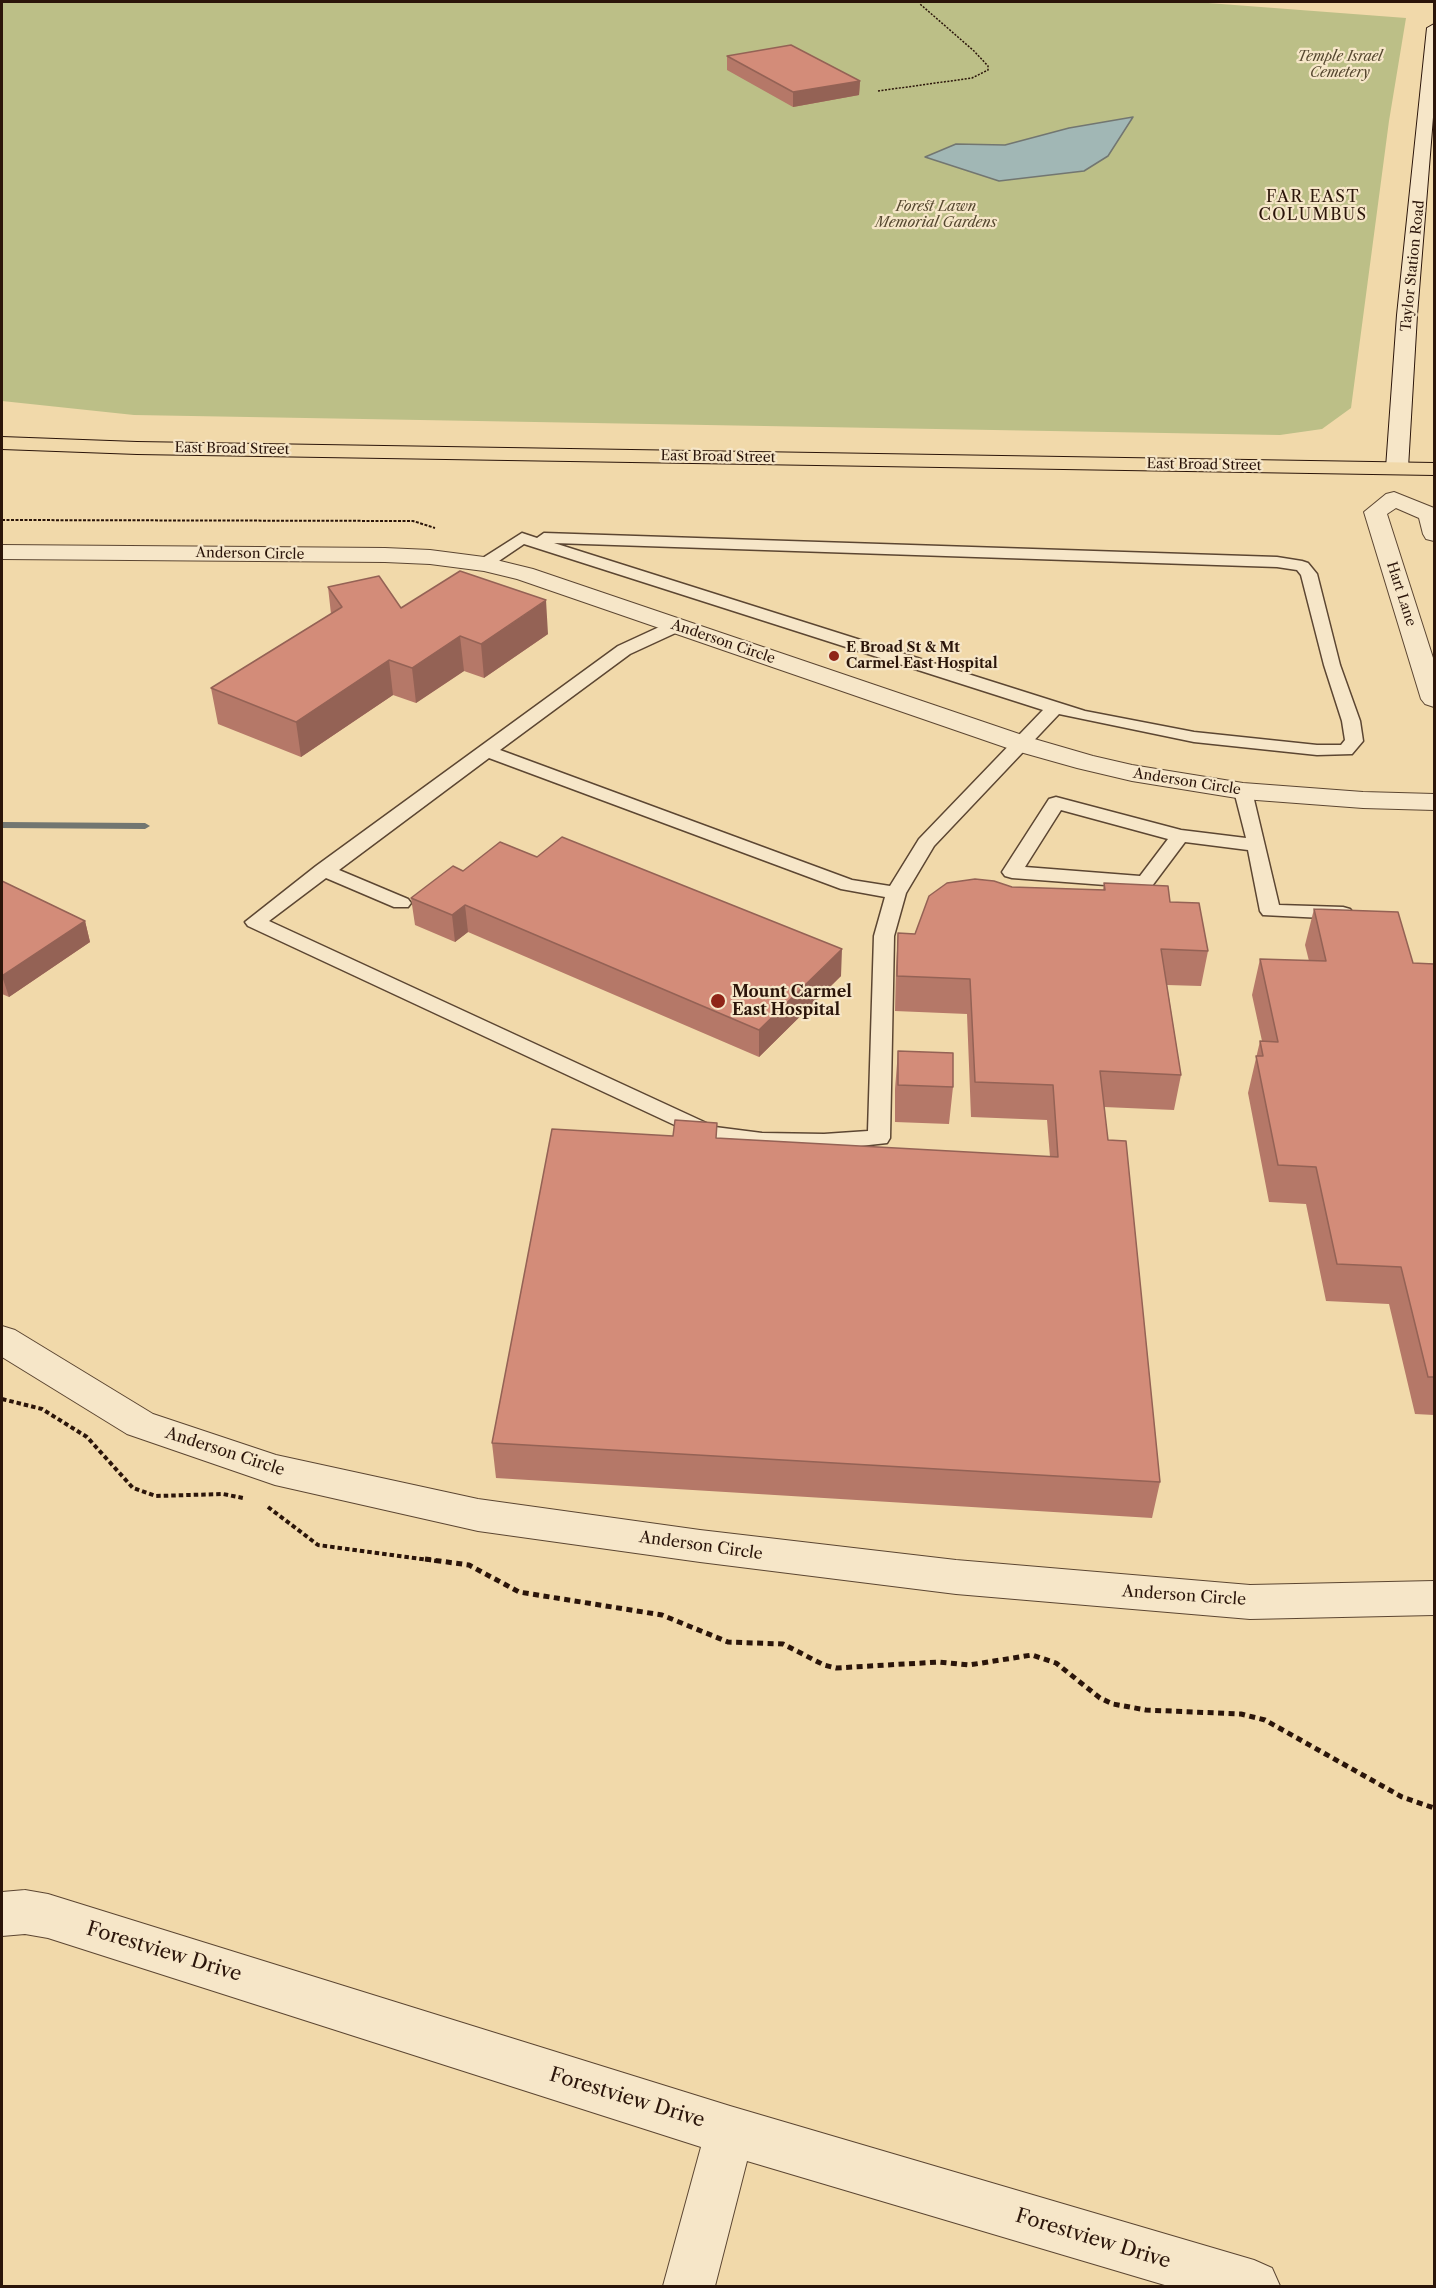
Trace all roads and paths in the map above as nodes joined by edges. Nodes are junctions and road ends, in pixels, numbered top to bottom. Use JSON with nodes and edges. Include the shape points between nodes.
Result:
{"nodes":[{"id":1,"x":920,"y":4,"type":"dead end"},
{"id":2,"x":1434,"y":28,"type":"edge"},
{"id":3,"x":878,"y":92,"type":"dead end"},
{"id":4,"x":2,"y":443,"type":"edge"},
{"id":5,"x":137,"y":448,"type":"junction"},
{"id":6,"x":2,"y":455,"type":"edge"},
{"id":7,"x":1397,"y":468,"type":"junction"},
{"id":8,"x":1434,"y":469,"type":"edge"},
{"id":9,"x":1394,"y":499,"type":"junction"},
{"id":10,"x":1434,"y":534,"type":"edge"},
{"id":11,"x":522,"y":538,"type":"junction"},
{"id":12,"x":2,"y":552,"type":"edge"},
{"id":13,"x":484,"y":564,"type":"junction"},
{"id":14,"x":676,"y":626,"type":"junction"},
{"id":15,"x":1434,"y":699,"type":"edge"},
{"id":16,"x":1055,"y":708,"type":"junction"},
{"id":17,"x":1022,"y":744,"type":"junction"},
{"id":18,"x":486,"y":751,"type":"junction"},
{"id":19,"x":1243,"y":791,"type":"junction"},
{"id":20,"x":1434,"y":802,"type":"edge"},
{"id":21,"x":1180,"y":837,"type":"junction"},
{"id":22,"x":1257,"y":845,"type":"junction"},
{"id":23,"x":323,"y":870,"type":"junction"},
{"id":24,"x":896,"y":893,"type":"junction"},
{"id":25,"x":401,"y":903,"type":"dead end"},
{"id":26,"x":1361,"y":914,"type":"edge"},
{"id":27,"x":2,"y":1340,"type":"edge"},
{"id":28,"x":2,"y":1399,"type":"edge"},
{"id":29,"x":249,"y":1500,"type":"dead end"},
{"id":30,"x":259,"y":1504,"type":"dead end"},
{"id":31,"x":1434,"y":1598,"type":"edge"},
{"id":32,"x":1434,"y":1808,"type":"edge"},
{"id":33,"x":2,"y":1914,"type":"edge"},
{"id":34,"x":730,"y":2131,"type":"junction"},
{"id":35,"x":688,"y":2286,"type":"edge"},
{"id":36,"x":1254,"y":2286,"type":"edge"}],
"edges":[{"from":1,"to":3,"type":"path","via":[[974,51],[988,70],[972,78]]},
{"from":2,"to":7,"type":"street","name":"Taylor Station Road"},
{"from":4,"to":5,"type":"highway","name":"East Broad Street"},
{"from":5,"to":6,"type":"highway"},
{"from":5,"to":7,"type":"highway","name":"East Broad Street"},
{"from":7,"to":8,"type":"highway","name":"East Broad Street"},
{"from":7,"to":9,"type":"street"},
{"from":9,"to":10,"type":"street","via":[[1429,514]]},
{"from":9,"to":15,"type":"street","name":"Hart Lane","via":[[1375,512]]},
{"from":11,"to":13,"type":"lane"},
{"from":11,"to":16,"type":"lane"},
{"from":11,"to":16,"type":"lane","via":[[1302,566],[1309,574],[1354,741],[1346,750],[1317,750],[1194,737]]},
{"from":12,"to":13,"type":"street","name":"Anderson Circle","via":[[385,555]]},
{"from":13,"to":14,"type":"street","name":"Anderson Circle","via":[[525,574]]},
{"from":14,"to":17,"type":"street","name":"Anderson Circle"},
{"from":14,"to":18,"type":"lane","via":[[624,650]]},
{"from":16,"to":17,"type":"lane"},
{"from":17,"to":19,"type":"street","name":"Anderson Circle","via":[[1132,773]]},
{"from":17,"to":24,"type":"lane","via":[[926,843]]},
{"from":18,"to":23,"type":"lane"},
{"from":18,"to":24,"type":"lane","via":[[849,885]]},
{"from":19,"to":20,"type":"street","name":"Anderson Circle"},
{"from":19,"to":22,"type":"lane"},
{"from":21,"to":21,"type":"lane","via":[[1056,803],[1012,872],[1145,882]]},
{"from":21,"to":22,"type":"lane"},
{"from":22,"to":26,"type":"lane","via":[[1270,911]]},
{"from":23,"to":24,"type":"lane","via":[[255,922],[711,1134],[762,1141],[879,1138],[884,936]]},
{"from":23,"to":25,"type":"lane"},
{"from":27,"to":31,"type":"street","name":"Anderson Circle","via":[[140,1424],[275,1470],[478,1515],[980,1580],[1250,1602]]},
{"from":28,"to":29,"type":"path","via":[[42,1409],[87,1437],[133,1488],[156,1496],[223,1494]]},
{"from":30,"to":32,"type":"path","via":[[269,1507],[318,1545],[469,1565],[519,1592],[662,1615],[728,1642],[783,1644],[836,1668],[939,1662],[969,1665],[1032,1655],[1044,1658],[1113,1704],[1146,1710],[1241,1714],[1265,1720],[1402,1797]]},
{"from":33,"to":34,"type":"street","name":"Forestview Drive","via":[[48,1916]]},
{"from":34,"to":35,"type":"street"},
{"from":34,"to":36,"type":"street","name":"Forestview Drive"}]}
